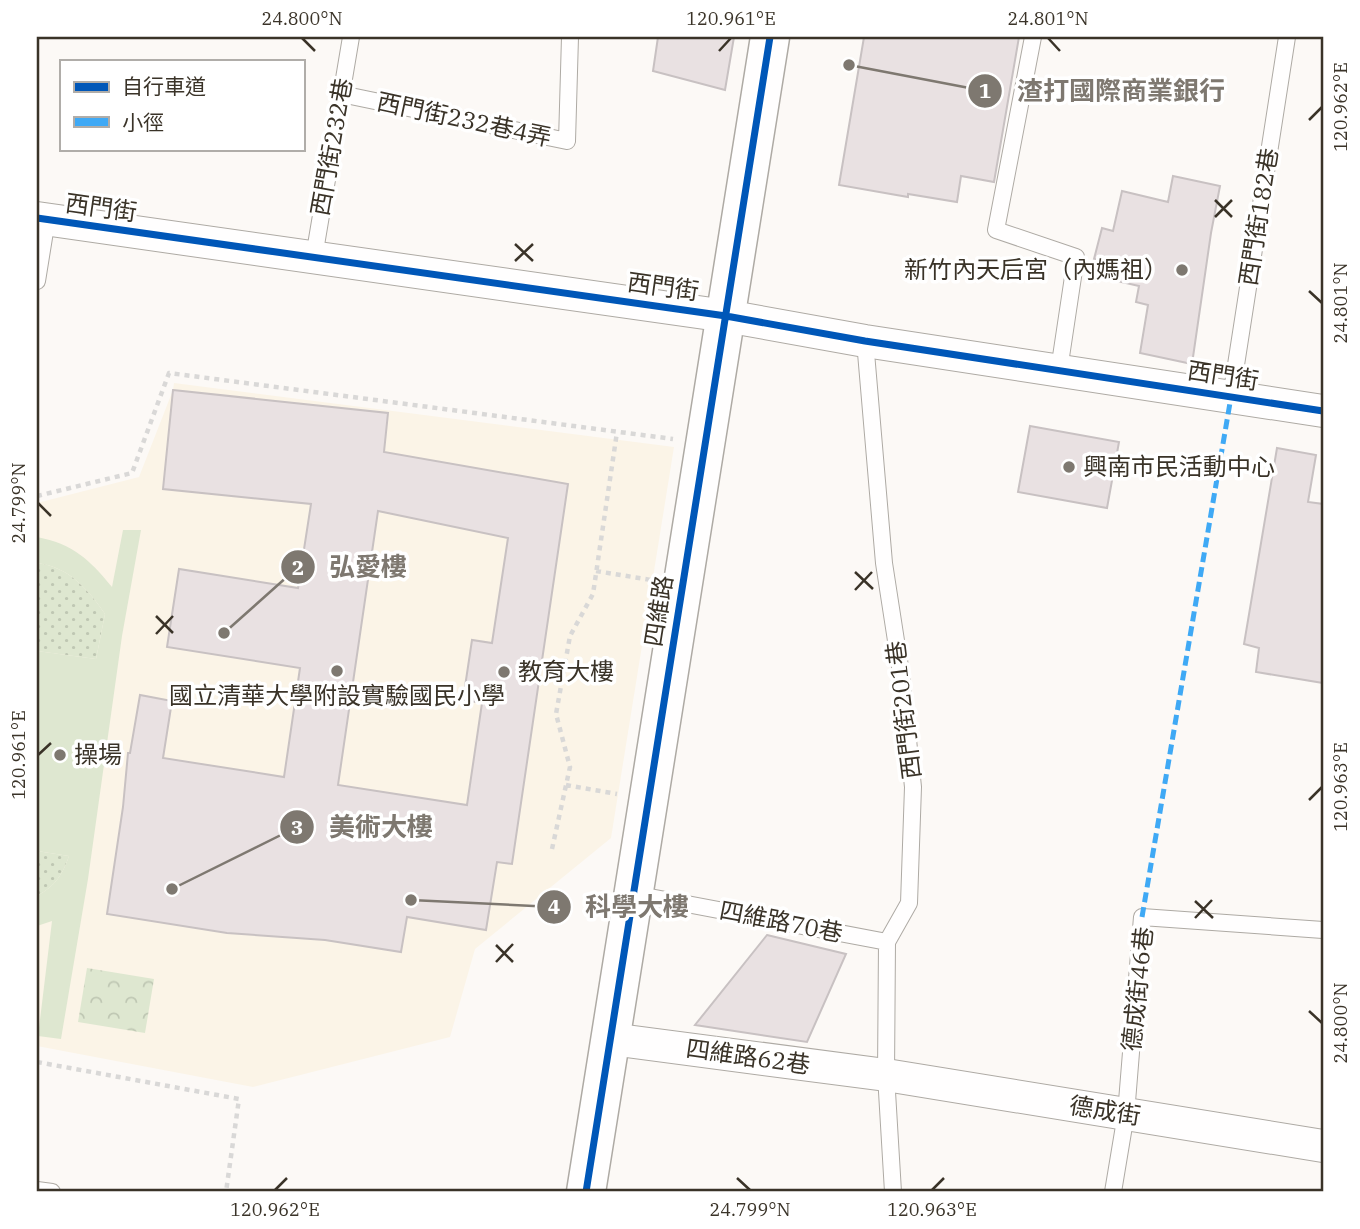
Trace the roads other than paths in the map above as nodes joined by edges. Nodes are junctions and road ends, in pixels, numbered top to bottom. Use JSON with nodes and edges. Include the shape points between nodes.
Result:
{"nodes":[{"id":1,"x":351,"y":37,"type":"edge"},
{"id":2,"x":570,"y":37,"type":"edge"},
{"id":3,"x":771,"y":37,"type":"edge"},
{"id":4,"x":1033,"y":37,"type":"edge"},
{"id":5,"x":1287,"y":37,"type":"edge"},
{"id":6,"x":341,"y":94,"type":"junction"},
{"id":7,"x":42,"y":219,"type":"edge"},
{"id":8,"x":314,"y":257,"type":"junction"},
{"id":9,"x":37,"y":281,"type":"edge"},
{"id":10,"x":726,"y":316,"type":"junction"},
{"id":11,"x":865,"y":341,"type":"junction"},
{"id":12,"x":1059,"y":370,"type":"junction"},
{"id":13,"x":1230,"y":397,"type":"junction"},
{"id":14,"x":1323,"y":411,"type":"edge"},
{"id":15,"x":634,"y":894,"type":"junction"},
{"id":16,"x":1323,"y":930,"type":"edge"},
{"id":17,"x":887,"y":942,"type":"junction"},
{"id":18,"x":611,"y":1038,"type":"junction"},
{"id":19,"x":886,"y":1075,"type":"junction"},
{"id":20,"x":1126,"y":1114,"type":"junction"},
{"id":21,"x":1323,"y":1146,"type":"edge"},
{"id":22,"x":37,"y":1190,"type":"edge"},
{"id":23,"x":52,"y":1192,"type":"edge"},
{"id":24,"x":586,"y":1192,"type":"edge"},
{"id":25,"x":893,"y":1192,"type":"edge"},
{"id":26,"x":1113,"y":1192,"type":"edge"}],
"edges":[{"from":1,"to":6,"type":"lane","name":"西門街232巷"},
{"from":2,"to":6,"type":"lane","name":"西門街232巷4弄","via":[[567,141]]},
{"from":3,"to":10,"type":"street","name":"四維路"},
{"from":4,"to":12,"type":"lane","via":[[996,230],[1076,257]]},
{"from":5,"to":13,"type":"lane","name":"西門街182巷"},
{"from":6,"to":8,"type":"lane","name":"西門街232巷"},
{"from":7,"to":8,"type":"street","name":"西門街"},
{"from":7,"to":9,"type":"lane"},
{"from":8,"to":10,"type":"street","name":"西門街"},
{"from":10,"to":11,"type":"street","name":"西門街"},
{"from":10,"to":15,"type":"street","name":"四維路"},
{"from":11,"to":12,"type":"street","name":"西門街"},
{"from":11,"to":17,"type":"lane","name":"西門街201巷","via":[[884,563],[913,787],[909,902]]},
{"from":12,"to":13,"type":"street","name":"西門街"},
{"from":13,"to":14,"type":"street","name":"西門街"},
{"from":15,"to":17,"type":"lane","name":"四維路70巷"},
{"from":15,"to":18,"type":"street","name":"四維路"},
{"from":16,"to":20,"type":"lane","name":"德成街46巷","via":[[1142,917]]},
{"from":17,"to":19,"type":"lane","name":"西門街201巷"},
{"from":18,"to":19,"type":"street","name":"四維路62巷"},
{"from":18,"to":24,"type":"street","name":"四維路"},
{"from":19,"to":20,"type":"street","name":"德成街"},
{"from":19,"to":25,"type":"lane","name":"西門街201巷"},
{"from":20,"to":21,"type":"street","name":"德成街"},
{"from":20,"to":26,"type":"lane"},
{"from":22,"to":23,"type":"lane"}]}
